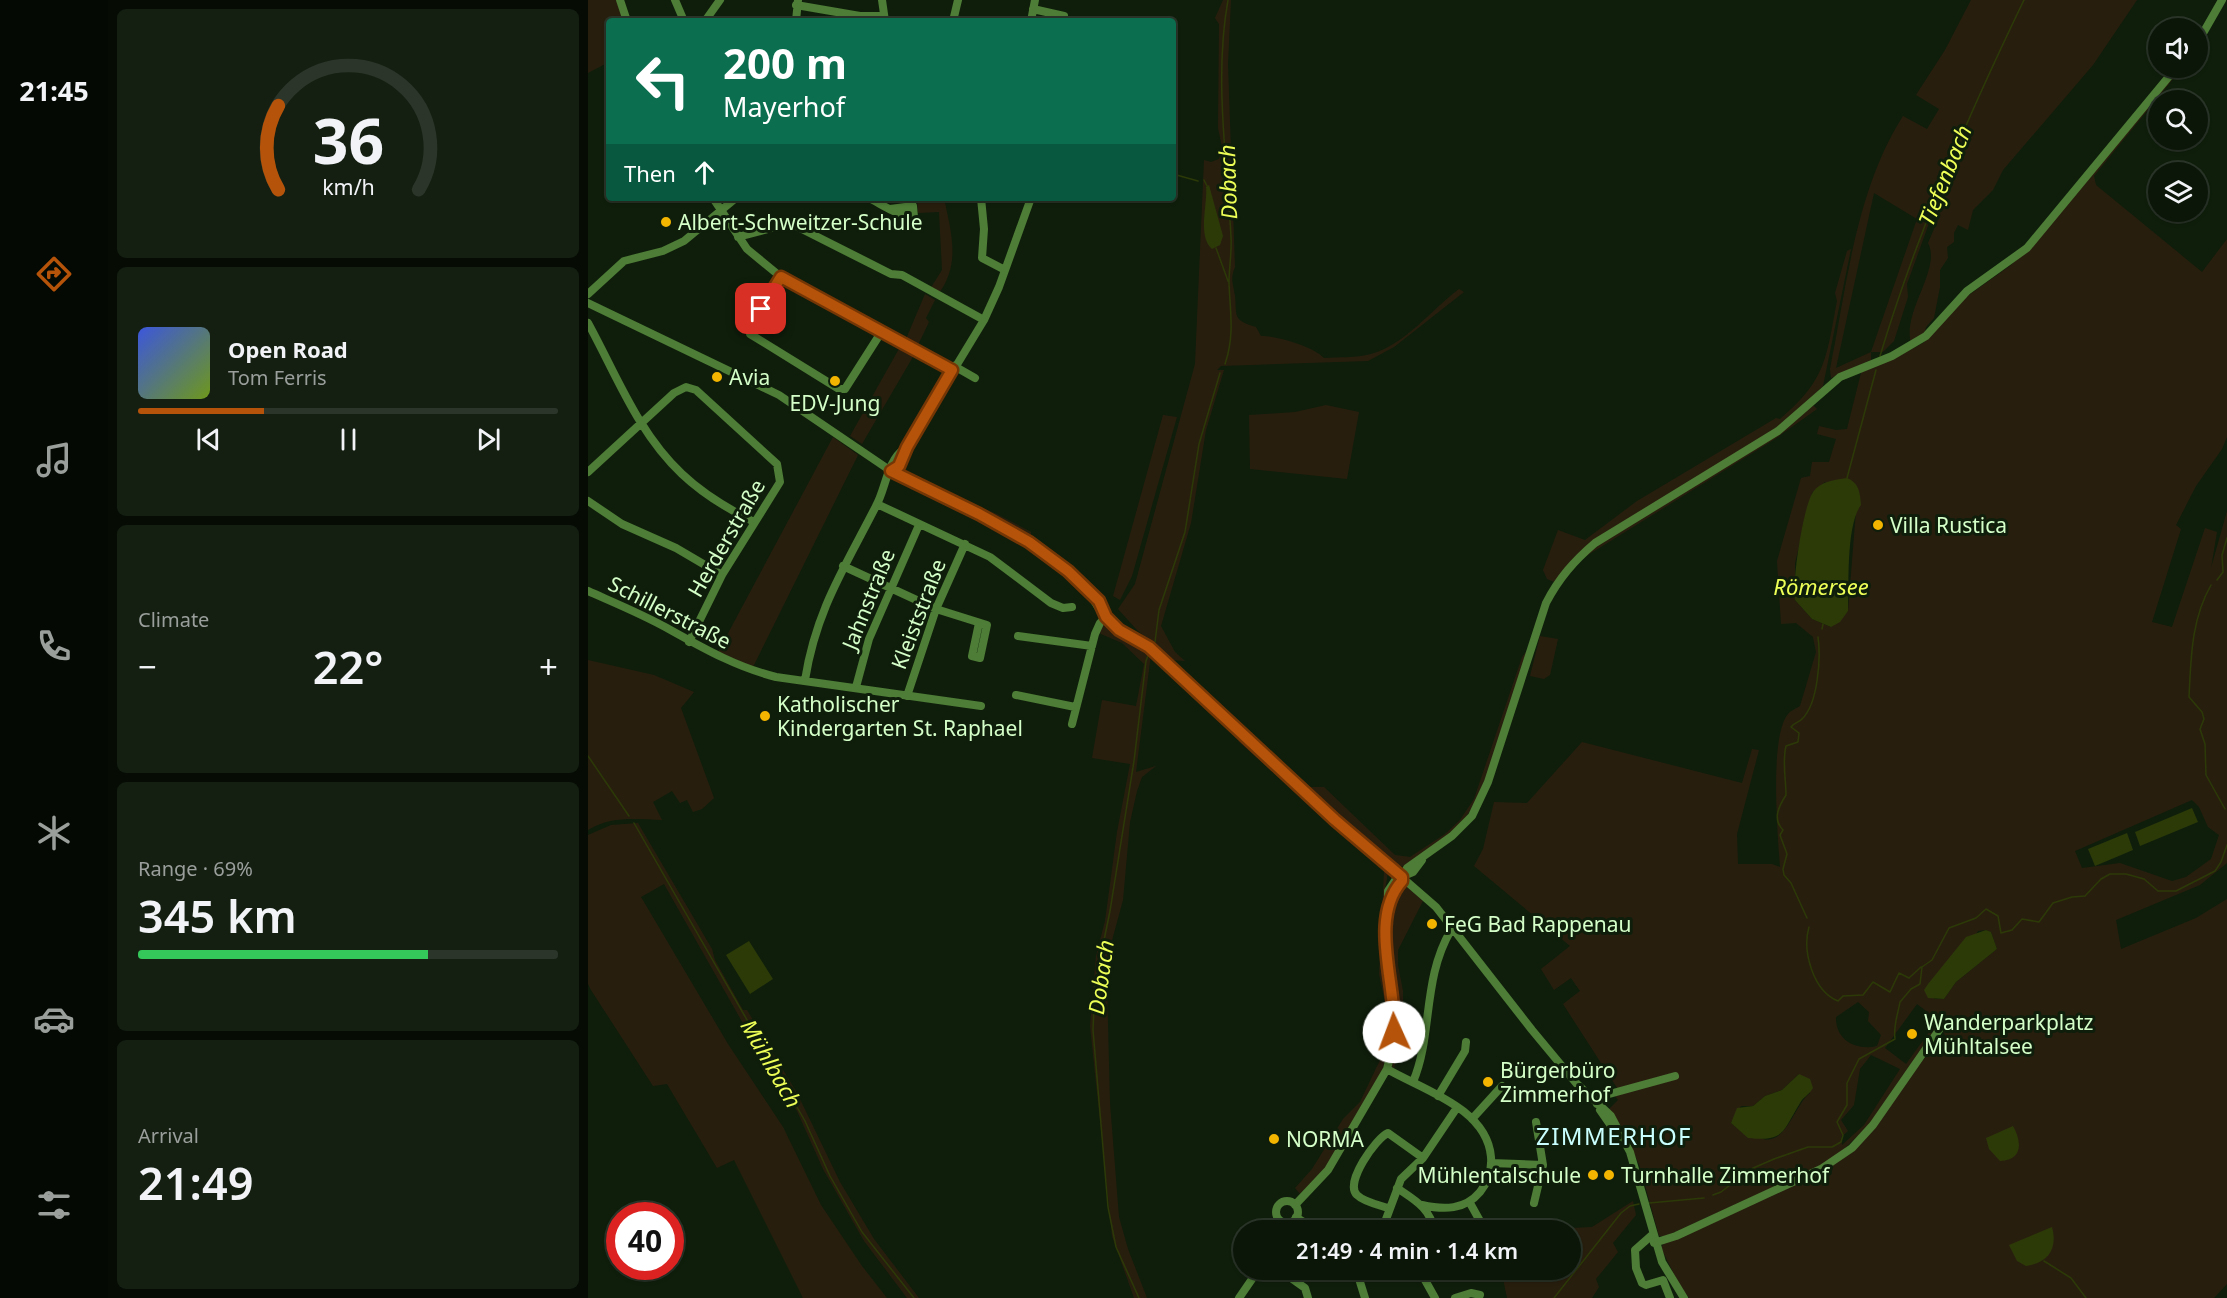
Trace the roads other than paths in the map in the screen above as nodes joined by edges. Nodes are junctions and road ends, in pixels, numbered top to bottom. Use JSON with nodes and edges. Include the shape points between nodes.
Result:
{"nodes":[{"id":1,"x":620,"y":0,"type":"edge"},
{"id":2,"x":675,"y":0,"type":"edge"},
{"id":3,"x":720,"y":0,"type":"edge"},
{"id":4,"x":882,"y":0,"type":"edge"},
{"id":5,"x":958,"y":0,"type":"edge"},
{"id":6,"x":2222,"y":0,"type":"edge"},
{"id":7,"x":797,"y":2,"type":"edge"},
{"id":8,"x":1034,"y":5,"type":"edge"},
{"id":9,"x":1064,"y":16,"type":"dead end"},
{"id":10,"x":626,"y":18,"type":"edge"},
{"id":11,"x":683,"y":18,"type":"edge"},
{"id":12,"x":707,"y":18,"type":"edge"},
{"id":13,"x":796,"y":18,"type":"edge"},
{"id":14,"x":885,"y":18,"type":"edge"},
{"id":15,"x":954,"y":18,"type":"edge"},
{"id":16,"x":2208,"y":24,"type":"edge"},
{"id":17,"x":2168,"y":78,"type":"edge"},
{"id":18,"x":715,"y":201,"type":"edge"},
{"id":19,"x":733,"y":201,"type":"edge"},
{"id":20,"x":875,"y":201,"type":"edge"},
{"id":21,"x":981,"y":201,"type":"edge"},
{"id":22,"x":1030,"y":201,"type":"edge"},
{"id":23,"x":890,"y":209,"type":"dead end"},
{"id":24,"x":721,"y":211,"type":"junction"},
{"id":25,"x":738,"y":237,"type":"junction"},
{"id":26,"x":1005,"y":270,"type":"junction"},
{"id":27,"x":781,"y":277,"type":"junction"},
{"id":28,"x":588,"y":294,"type":"edge"},
{"id":29,"x":588,"y":303,"type":"edge"},
{"id":30,"x":984,"y":320,"type":"junction"},
{"id":31,"x":588,"y":323,"type":"edge"},
{"id":32,"x":882,"y":331,"type":"junction"},
{"id":33,"x":953,"y":368,"type":"junction"},
{"id":34,"x":975,"y":378,"type":"dead end"},
{"id":35,"x":642,"y":424,"type":"junction"},
{"id":36,"x":891,"y":471,"type":"junction"},
{"id":37,"x":588,"y":472,"type":"edge"},
{"id":38,"x":588,"y":501,"type":"edge"},
{"id":39,"x":877,"y":504,"type":"junction"},
{"id":40,"x":754,"y":522,"type":"junction"},
{"id":41,"x":919,"y":525,"type":"junction"},
{"id":42,"x":965,"y":544,"type":"junction"},
{"id":43,"x":843,"y":566,"type":"junction"},
{"id":44,"x":722,"y":575,"type":"junction"},
{"id":45,"x":889,"y":589,"type":"junction"},
{"id":46,"x":588,"y":591,"type":"edge"},
{"id":47,"x":1072,"y":607,"type":"dead end"},
{"id":48,"x":936,"y":609,"type":"junction"},
{"id":49,"x":1106,"y":617,"type":"junction"},
{"id":50,"x":983,"y":624,"type":"dead end"},
{"id":51,"x":1018,"y":636,"type":"dead end"},
{"id":52,"x":689,"y":642,"type":"junction"},
{"id":53,"x":1092,"y":645,"type":"junction"},
{"id":54,"x":805,"y":680,"type":"junction"},
{"id":55,"x":856,"y":687,"type":"junction"},
{"id":56,"x":1016,"y":695,"type":"dead end"},
{"id":57,"x":907,"y":696,"type":"junction"},
{"id":58,"x":981,"y":706,"type":"dead end"},
{"id":59,"x":1075,"y":707,"type":"junction"},
{"id":60,"x":1072,"y":724,"type":"dead end"},
{"id":61,"x":1402,"y":877,"type":"junction"},
{"id":62,"x":1451,"y":930,"type":"junction"},
{"id":63,"x":1942,"y":1020,"type":"dead end"},
{"id":64,"x":1466,"y":1042,"type":"dead end"},
{"id":65,"x":1387,"y":1069,"type":"junction"},
{"id":66,"x":1675,"y":1076,"type":"dead end"},
{"id":67,"x":1413,"y":1082,"type":"junction"},
{"id":68,"x":1502,"y":1086,"type":"dead end"},
{"id":69,"x":1438,"y":1095,"type":"junction"},
{"id":70,"x":1597,"y":1104,"type":"junction"},
{"id":71,"x":1456,"y":1108,"type":"junction"},
{"id":72,"x":1472,"y":1119,"type":"junction"},
{"id":73,"x":1536,"y":1122,"type":"dead end"},
{"id":74,"x":1423,"y":1158,"type":"junction"},
{"id":75,"x":1491,"y":1163,"type":"junction"},
{"id":76,"x":1543,"y":1165,"type":"junction"},
{"id":77,"x":1397,"y":1188,"type":"junction"},
{"id":78,"x":1470,"y":1203,"type":"junction"},
{"id":79,"x":1534,"y":1203,"type":"dead end"},
{"id":80,"x":1295,"y":1204,"type":"junction"},
{"id":81,"x":1422,"y":1205,"type":"junction"},
{"id":82,"x":1388,"y":1208,"type":"junction"},
{"id":83,"x":1439,"y":1209,"type":"junction"},
{"id":84,"x":1296,"y":1217,"type":"junction"},
{"id":85,"x":1279,"y":1220,"type":"edge"},
{"id":86,"x":1293,"y":1220,"type":"edge"},
{"id":87,"x":1301,"y":1220,"type":"edge"},
{"id":88,"x":1385,"y":1220,"type":"edge"},
{"id":89,"x":1430,"y":1220,"type":"edge"},
{"id":90,"x":1434,"y":1220,"type":"edge"},
{"id":91,"x":1479,"y":1220,"type":"edge"},
{"id":92,"x":1653,"y":1239,"type":"junction"},
{"id":93,"x":1251,"y":1280,"type":"edge"},
{"id":94,"x":1294,"y":1280,"type":"edge"},
{"id":95,"x":1359,"y":1280,"type":"edge"},
{"id":96,"x":1425,"y":1280,"type":"edge"},
{"id":97,"x":1480,"y":1295,"type":"dead end"},
{"id":98,"x":1239,"y":1298,"type":"edge"},
{"id":99,"x":1308,"y":1298,"type":"edge"},
{"id":100,"x":1363,"y":1298,"type":"edge"},
{"id":101,"x":1435,"y":1298,"type":"edge"},
{"id":102,"x":1455,"y":1298,"type":"edge"},
{"id":103,"x":1670,"y":1298,"type":"edge"},
{"id":104,"x":1684,"y":1298,"type":"edge"}],
"edges":[{"from":1,"to":10,"type":"street"},
{"from":2,"to":11,"type":"street"},
{"from":3,"to":12,"type":"street"},
{"from":4,"to":14,"type":"street"},
{"from":5,"to":15,"type":"street"},
{"from":6,"to":16,"type":"street"},
{"from":7,"to":13,"type":"street"},
{"from":7,"to":14,"type":"street"},
{"from":8,"to":9,"type":"street"},
{"from":17,"to":61,"type":"street","via":[[2027,248],[1967,291],[1926,336],[1892,356],[1840,376],[1778,431],[1595,543],[1575,560],[1546,603],[1488,782],[1472,816],[1413,872]]},
{"from":18,"to":24,"type":"street"},
{"from":19,"to":24,"type":"street"},
{"from":20,"to":23,"type":"street"},
{"from":21,"to":26,"type":"street","via":[[982,258]]},
{"from":22,"to":26,"type":"street"},
{"from":24,"to":25,"type":"street"},
{"from":24,"to":28,"type":"street","via":[[676,245],[624,261]]},
{"from":25,"to":27,"type":"street"},
{"from":25,"to":30,"type":"street","via":[[790,223],[891,274],[902,275]]},
{"from":26,"to":30,"type":"street"},
{"from":27,"to":32,"type":"street"},
{"from":27,"to":32,"type":"street","via":[[750,326],[750,334],[839,389],[845,389]]},
{"from":29,"to":36,"type":"street","via":[[779,395]]},
{"from":30,"to":33,"type":"street"},
{"from":31,"to":35,"type":"street"},
{"from":32,"to":33,"type":"street"},
{"from":33,"to":34,"type":"street"},
{"from":33,"to":36,"type":"street","via":[[907,447],[892,462]]},
{"from":35,"to":37,"type":"street"},
{"from":35,"to":40,"type":"street","via":[[682,474],[719,503]]},
{"from":35,"to":40,"type":"street","name":"Herderstraße","via":[[674,393],[686,387],[696,390],[777,464],[780,482]]},
{"from":36,"to":39,"type":"street"},
{"from":36,"to":49,"type":"street","via":[[1012,531],[1068,571],[1099,601]]},
{"from":38,"to":44,"type":"street","via":[[622,524],[676,548]]},
{"from":39,"to":41,"type":"street"},
{"from":39,"to":43,"type":"street"},
{"from":40,"to":44,"type":"street","name":"Herderstraße"},
{"from":41,"to":42,"type":"street"},
{"from":41,"to":45,"type":"street","name":"Jahnstraße"},
{"from":42,"to":47,"type":"street","via":[[990,557],[1051,603]]},
{"from":42,"to":48,"type":"street","name":"Kleiststraße"},
{"from":43,"to":45,"type":"street"},
{"from":43,"to":54,"type":"street","via":[[819,618]]},
{"from":44,"to":52,"type":"street","name":"Herderstraße"},
{"from":45,"to":48,"type":"street"},
{"from":45,"to":55,"type":"street","name":"Jahnstraße"},
{"from":46,"to":52,"type":"street","name":"Schillerstraße"},
{"from":48,"to":50,"type":"street"},
{"from":48,"to":57,"type":"street","name":"Kleiststraße"},
{"from":49,"to":53,"type":"street","via":[[1100,622]]},
{"from":49,"to":61,"type":"street","via":[[1119,630],[1149,647]]},
{"from":51,"to":53,"type":"street"},
{"from":52,"to":54,"type":"street","name":"Schillerstraße","via":[[753,672]]},
{"from":53,"to":59,"type":"street"},
{"from":54,"to":55,"type":"street","name":"Schillerstraße"},
{"from":55,"to":57,"type":"street","name":"Schillerstraße"},
{"from":56,"to":59,"type":"street"},
{"from":57,"to":58,"type":"street","name":"Schillerstraße"},
{"from":59,"to":60,"type":"street"},
{"from":61,"to":62,"type":"street","via":[[1436,907]]},
{"from":61,"to":65,"type":"street","via":[[1388,891],[1387,964],[1395,1018]]},
{"from":62,"to":67,"type":"street","via":[[1427,1001],[1422,1061]]},
{"from":62,"to":70,"type":"street"},
{"from":63,"to":92,"type":"street","via":[[1879,1118],[1852,1148],[1821,1169],[1676,1236]]},
{"from":64,"to":69,"type":"street","via":[[1465,1051]]},
{"from":65,"to":67,"type":"street"},
{"from":65,"to":80,"type":"street","via":[[1328,1170]]},
{"from":66,"to":70,"type":"street","via":[[1602,1096]]},
{"from":67,"to":69,"type":"street"},
{"from":68,"to":72,"type":"street"},
{"from":69,"to":71,"type":"street"},
{"from":70,"to":92,"type":"street","via":[[1611,1116],[1624,1137]]},
{"from":71,"to":72,"type":"street"},
{"from":71,"to":74,"type":"street"},
{"from":72,"to":75,"type":"street","via":[[1489,1142]]},
{"from":73,"to":76,"type":"street"},
{"from":74,"to":77,"type":"street"},
{"from":74,"to":82,"type":"street","via":[[1388,1133],[1366,1159],[1354,1178],[1353,1188],[1358,1196]]},
{"from":75,"to":76,"type":"street"},
{"from":75,"to":78,"type":"street","via":[[1486,1184]]},
{"from":76,"to":79,"type":"street"},
{"from":77,"to":81,"type":"street"},
{"from":77,"to":82,"type":"street"},
{"from":78,"to":83,"type":"street"},
{"from":78,"to":91,"type":"street"},
{"from":80,"to":84,"type":"street"},
{"from":80,"to":85,"type":"street","via":[[1285,1201],[1277,1207]]},
{"from":81,"to":83,"type":"street"},
{"from":81,"to":89,"type":"street"},
{"from":82,"to":88,"type":"street"},
{"from":83,"to":90,"type":"street"},
{"from":84,"to":86,"type":"street"},
{"from":84,"to":87,"type":"street"},
{"from":92,"to":103,"type":"street","via":[[1635,1250],[1636,1268],[1642,1283],[1663,1280]]},
{"from":92,"to":104,"type":"street"},
{"from":93,"to":98,"type":"street"},
{"from":94,"to":99,"type":"street","via":[[1305,1288]]},
{"from":95,"to":100,"type":"street"},
{"from":96,"to":101,"type":"street"},
{"from":97,"to":102,"type":"street","via":[[1471,1293]]}]}
